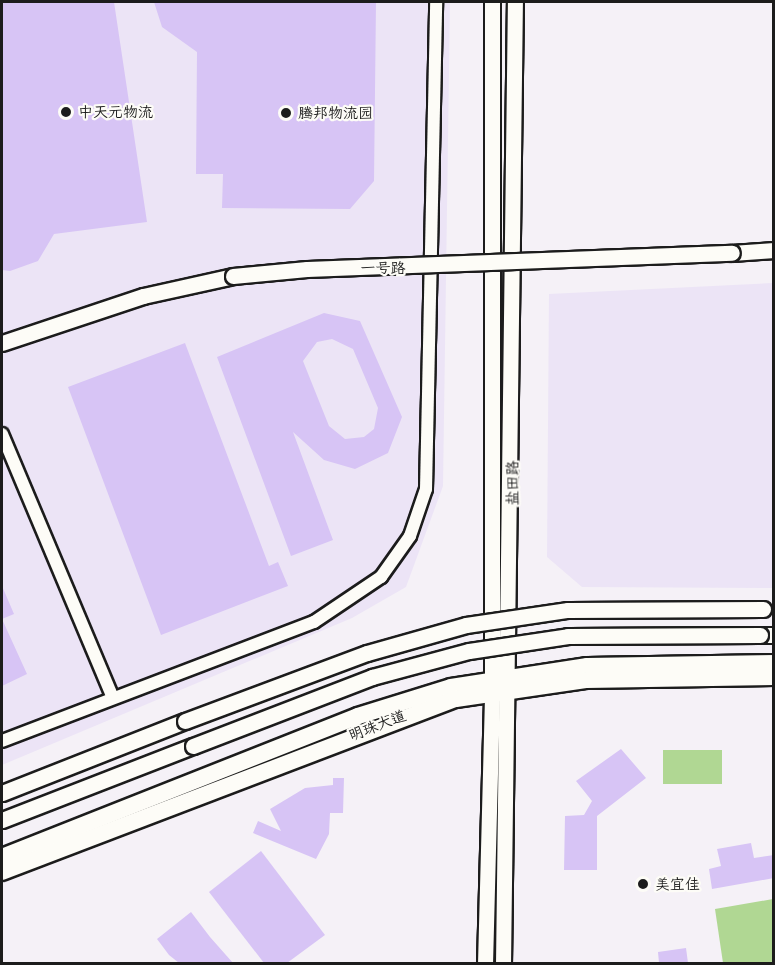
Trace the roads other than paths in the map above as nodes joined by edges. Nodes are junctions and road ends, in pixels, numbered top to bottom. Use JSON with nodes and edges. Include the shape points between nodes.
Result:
{"nodes":[{"id":1,"x":436,"y":2,"type":"edge"},
{"id":2,"x":492,"y":2,"type":"edge"},
{"id":3,"x":515,"y":2,"type":"edge"},
{"id":4,"x":774,"y":250,"type":"edge"},
{"id":5,"x":430,"y":268,"type":"junction"},
{"id":6,"x":2,"y":344,"type":"edge"},
{"id":7,"x":2,"y":434,"type":"edge"},
{"id":8,"x":768,"y":609,"type":"edge"},
{"id":9,"x":767,"y":635,"type":"edge"},
{"id":10,"x":774,"y":663,"type":"edge"},
{"id":11,"x":774,"y":677,"type":"edge"},
{"id":12,"x":511,"y":681,"type":"junction"},
{"id":13,"x":491,"y":685,"type":"junction"},
{"id":14,"x":113,"y":698,"type":"junction"},
{"id":15,"x":2,"y":741,"type":"edge"},
{"id":16,"x":2,"y":793,"type":"edge"},
{"id":17,"x":2,"y":820,"type":"edge"},
{"id":18,"x":2,"y":857,"type":"edge"},
{"id":19,"x":2,"y":872,"type":"edge"},
{"id":20,"x":485,"y":963,"type":"edge"},
{"id":21,"x":503,"y":963,"type":"edge"}],
"edges":[{"from":1,"to":5,"type":"street"},
{"from":2,"to":13,"type":"street","name":"盐田路"},
{"from":3,"to":12,"type":"street","name":"盐田路"},
{"from":4,"to":5,"type":"street","name":"一号路","bridge":true},
{"from":5,"to":6,"type":"street","name":"一号路","bridge":true,"via":[[307,268],[233,276],[143,296]]},
{"from":5,"to":14,"type":"street","via":[[426,489],[398,557],[359,595],[314,622]]},
{"from":7,"to":14,"type":"street"},
{"from":8,"to":16,"type":"street","bridge":true,"via":[[568,610],[466,625],[367,653]]},
{"from":9,"to":17,"type":"street","bridge":true,"via":[[577,636],[469,651],[372,677]]},
{"from":10,"to":12,"type":"main road","name":"明珠大道","via":[[646,663]]},
{"from":11,"to":12,"type":"main road","name":"明珠大道"},
{"from":12,"to":13,"type":"main road","name":"明珠大道"},
{"from":12,"to":21,"type":"street","name":"盐田路"},
{"from":13,"to":18,"type":"main road","name":"明珠大道","via":[[358,717]]},
{"from":13,"to":19,"type":"main road","name":"明珠大道","via":[[361,731]]},
{"from":13,"to":20,"type":"street","name":"盐田路"},
{"from":14,"to":15,"type":"street"}]}
